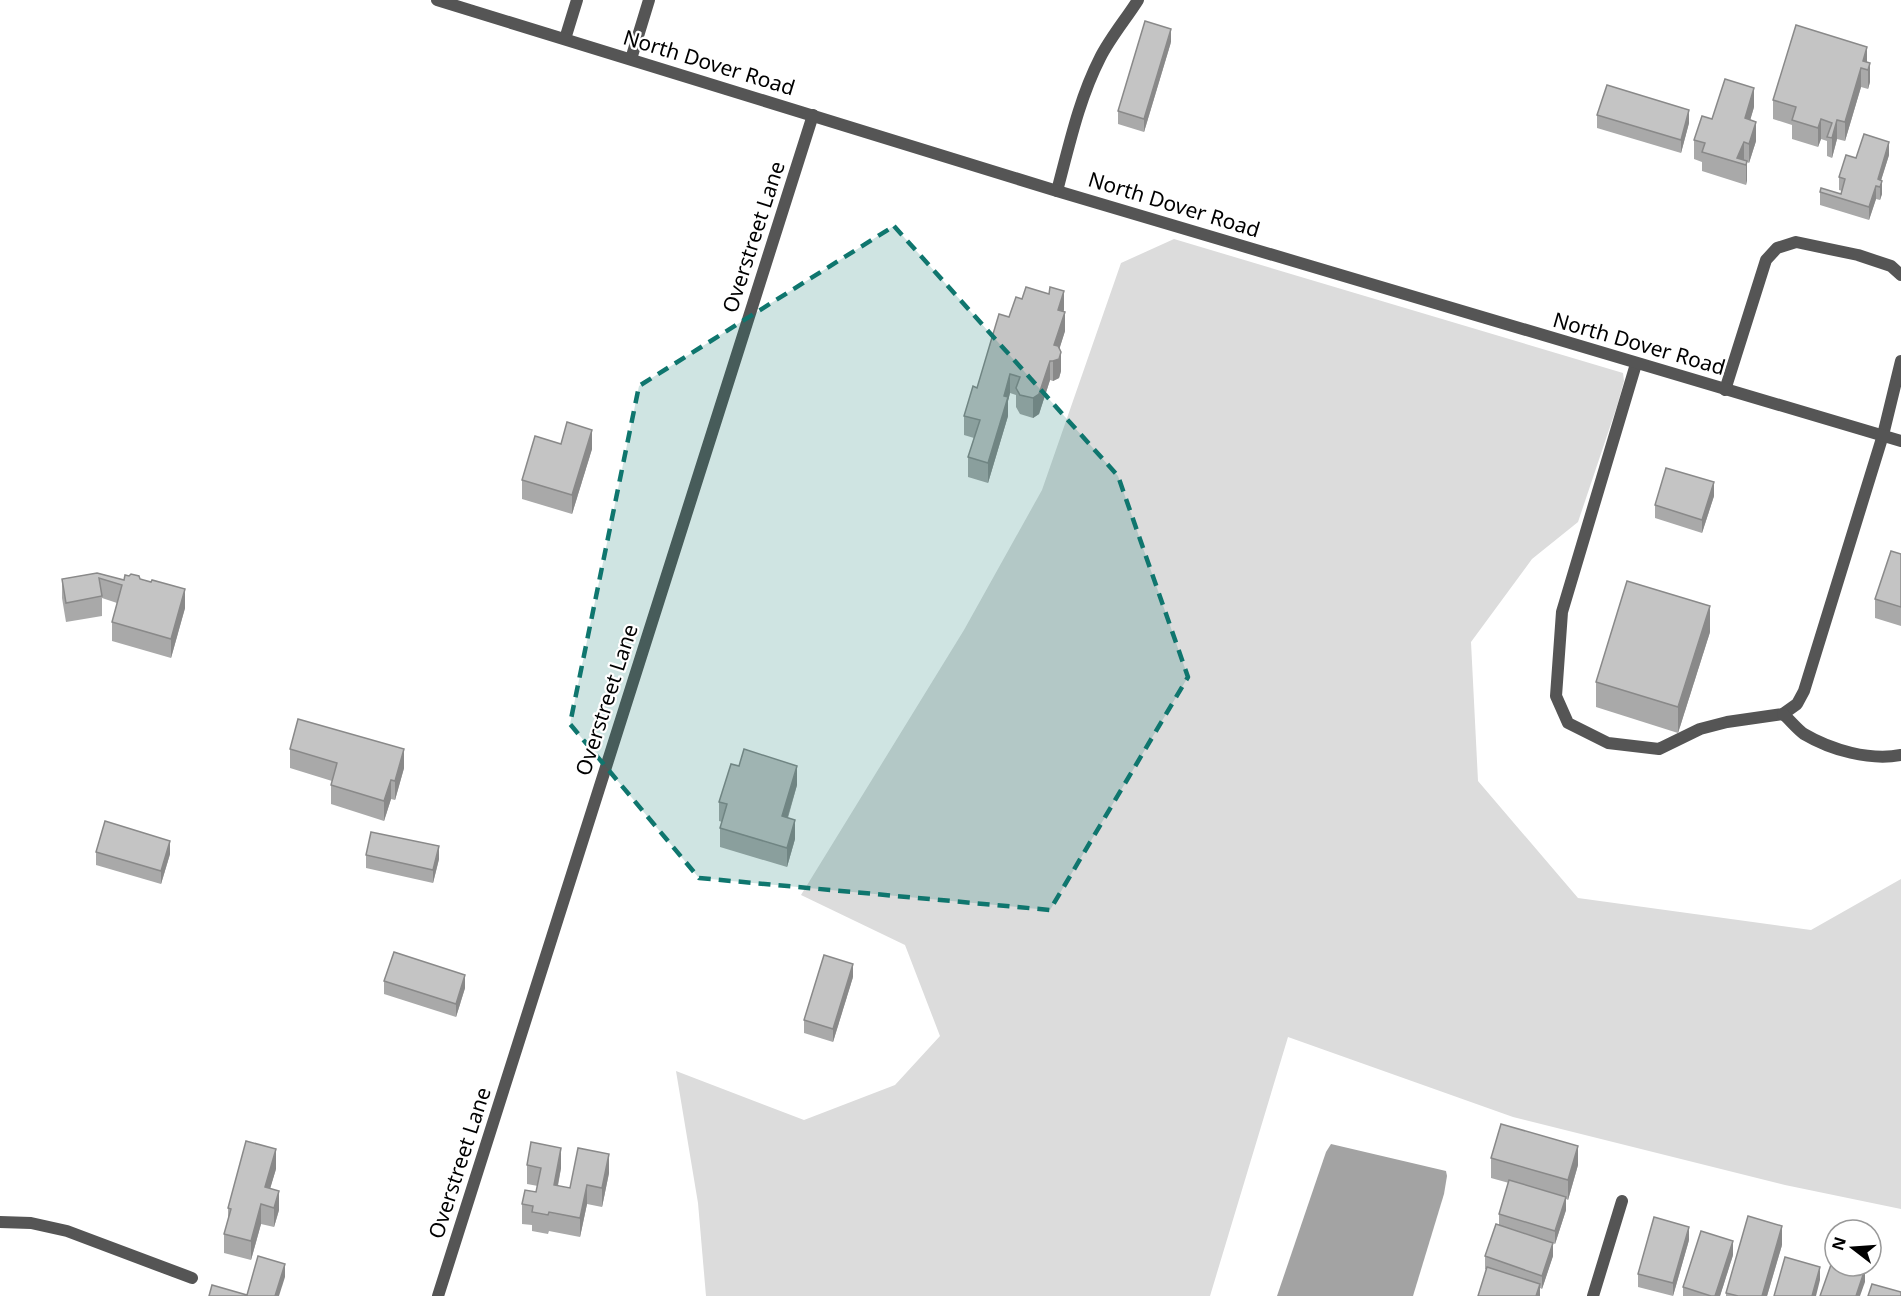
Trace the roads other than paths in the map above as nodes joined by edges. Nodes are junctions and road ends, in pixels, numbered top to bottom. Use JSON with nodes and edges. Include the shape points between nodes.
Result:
{"nodes":[{"id":1,"x":437,"y":0,"type":"edge"},
{"id":2,"x":577,"y":0,"type":"edge"},
{"id":3,"x":649,"y":0,"type":"edge"},
{"id":4,"x":1138,"y":0,"type":"edge"},
{"id":5,"x":566,"y":39,"type":"junction"},
{"id":6,"x":631,"y":59,"type":"junction"},
{"id":7,"x":813,"y":115,"type":"junction"},
{"id":8,"x":1057,"y":191,"type":"junction"},
{"id":9,"x":1901,"y":274,"type":"edge"},
{"id":10,"x":1901,"y":361,"type":"edge"},
{"id":11,"x":1636,"y":364,"type":"junction"},
{"id":12,"x":1725,"y":390,"type":"junction"},
{"id":13,"x":1882,"y":435,"type":"junction"},
{"id":14,"x":1901,"y":441,"type":"edge"},
{"id":15,"x":1783,"y":714,"type":"junction"},
{"id":16,"x":1901,"y":755,"type":"edge"},
{"id":17,"x":1622,"y":1201,"type":"dead end"},
{"id":18,"x":0,"y":1222,"type":"edge"},
{"id":19,"x":192,"y":1278,"type":"dead end"},
{"id":20,"x":438,"y":1296,"type":"edge"},
{"id":21,"x":1593,"y":1296,"type":"edge"}],
"edges":[{"from":1,"to":5,"type":"street","name":"North Dover Road"},
{"from":2,"to":5,"type":"street"},
{"from":3,"to":6,"type":"street"},
{"from":4,"to":8,"type":"street","via":[[1091,76]]},
{"from":5,"to":6,"type":"street","name":"North Dover Road"},
{"from":6,"to":7,"type":"street","name":"North Dover Road"},
{"from":7,"to":8,"type":"street","name":"North Dover Road"},
{"from":7,"to":20,"type":"street","name":"Overstreet Lane"},
{"from":8,"to":11,"type":"street","name":"North Dover Road"},
{"from":9,"to":12,"type":"street","via":[[1891,266],[1858,255],[1806,244],[1796,242],[1778,248],[1766,260]]},
{"from":10,"to":13,"type":"street"},
{"from":11,"to":12,"type":"street","name":"North Dover Road"},
{"from":11,"to":15,"type":"street","via":[[1562,612],[1556,696],[1568,723],[1608,743],[1659,749],[1709,727]]},
{"from":12,"to":13,"type":"street","name":"North Dover Road"},
{"from":13,"to":14,"type":"street","name":"North Dover Road"},
{"from":13,"to":15,"type":"street","via":[[1804,691],[1797,704]]},
{"from":15,"to":16,"type":"street","via":[[1804,733],[1850,753],[1885,758]]},
{"from":17,"to":21,"type":"street"},
{"from":18,"to":19,"type":"street","via":[[31,1223],[67,1231]]}]}
